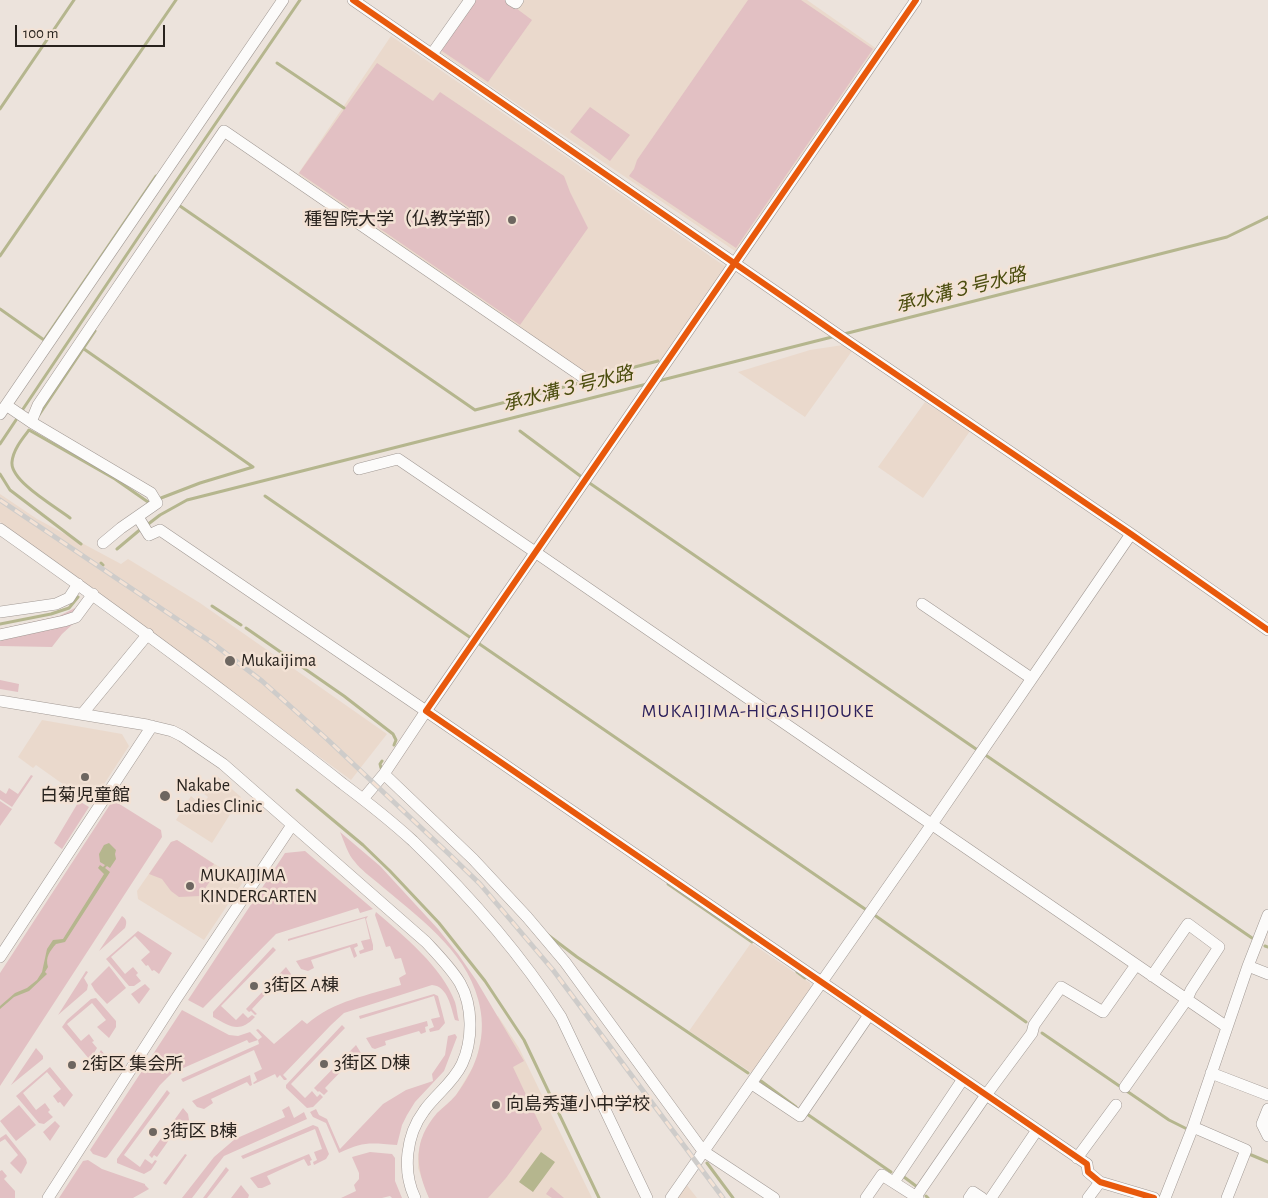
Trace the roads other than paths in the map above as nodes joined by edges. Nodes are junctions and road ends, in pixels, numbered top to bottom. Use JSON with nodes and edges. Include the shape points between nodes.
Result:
{"nodes":[{"id":1,"x":283,"y":0,"type":"edge"},
{"id":2,"x":353,"y":0,"type":"edge"},
{"id":3,"x":470,"y":0,"type":"edge"},
{"id":4,"x":511,"y":0,"type":"edge"},
{"id":5,"x":518,"y":0,"type":"edge"},
{"id":6,"x":916,"y":0,"type":"edge"},
{"id":7,"x":432,"y":54,"type":"junction"},
{"id":8,"x":735,"y":263,"type":"junction"},
{"id":9,"x":593,"y":384,"type":"dead end"},
{"id":10,"x":7,"y":410,"type":"edge"},
{"id":11,"x":28,"y":420,"type":"junction"},
{"id":12,"x":359,"y":469,"type":"dead end"},
{"id":13,"x":139,"y":518,"type":"junction"},
{"id":14,"x":0,"y":529,"type":"edge"},
{"id":15,"x":1131,"y":534,"type":"junction"},
{"id":16,"x":103,"y":543,"type":"dead end"},
{"id":17,"x":535,"y":552,"type":"junction"},
{"id":18,"x":79,"y":585,"type":"junction"},
{"id":19,"x":93,"y":594,"type":"junction"},
{"id":20,"x":922,"y":604,"type":"dead end"},
{"id":21,"x":0,"y":612,"type":"edge"},
{"id":22,"x":1268,"y":630,"type":"edge"},
{"id":23,"x":148,"y":634,"type":"junction"},
{"id":24,"x":0,"y":635,"type":"edge"},
{"id":25,"x":1031,"y":678,"type":"junction"},
{"id":26,"x":0,"y":701,"type":"edge"},
{"id":27,"x":426,"y":712,"type":"junction"},
{"id":28,"x":83,"y":714,"type":"junction"},
{"id":29,"x":152,"y":726,"type":"junction"},
{"id":30,"x":384,"y":774,"type":"junction"},
{"id":31,"x":363,"y":799,"type":"junction"},
{"id":32,"x":932,"y":824,"type":"junction"},
{"id":33,"x":292,"y":825,"type":"junction"},
{"id":34,"x":1268,"y":915,"type":"edge"},
{"id":35,"x":0,"y":957,"type":"edge"},
{"id":36,"x":1136,"y":966,"type":"junction"},
{"id":37,"x":1248,"y":966,"type":"junction"},
{"id":38,"x":1268,"y":974,"type":"edge"},
{"id":39,"x":1152,"y":976,"type":"junction"},
{"id":40,"x":822,"y":983,"type":"junction"},
{"id":41,"x":1187,"y":1000,"type":"junction"},
{"id":42,"x":868,"y":1015,"type":"junction"},
{"id":43,"x":1227,"y":1027,"type":"junction"},
{"id":44,"x":1211,"y":1073,"type":"junction"},
{"id":45,"x":963,"y":1079,"type":"junction"},
{"id":46,"x":752,"y":1084,"type":"junction"},
{"id":47,"x":1125,"y":1087,"type":"dead end"},
{"id":48,"x":1267,"y":1092,"type":"edge"},
{"id":49,"x":986,"y":1095,"type":"junction"},
{"id":50,"x":1116,"y":1105,"type":"dead end"},
{"id":51,"x":1268,"y":1109,"type":"edge"},
{"id":52,"x":1193,"y":1127,"type":"junction"},
{"id":53,"x":1037,"y":1130,"type":"junction"},
{"id":54,"x":1268,"y":1136,"type":"edge"},
{"id":55,"x":704,"y":1151,"type":"junction"},
{"id":56,"x":1078,"y":1158,"type":"junction"},
{"id":57,"x":894,"y":1182,"type":"junction"},
{"id":58,"x":1100,"y":1182,"type":"junction"},
{"id":59,"x":48,"y":1198,"type":"edge"},
{"id":60,"x":415,"y":1198,"type":"edge"},
{"id":61,"x":647,"y":1198,"type":"edge"},
{"id":62,"x":671,"y":1198,"type":"edge"},
{"id":63,"x":774,"y":1198,"type":"edge"},
{"id":64,"x":866,"y":1198,"type":"edge"},
{"id":65,"x":916,"y":1198,"type":"edge"},
{"id":66,"x":969,"y":1198,"type":"edge"},
{"id":67,"x":982,"y":1198,"type":"edge"},
{"id":68,"x":991,"y":1198,"type":"edge"},
{"id":69,"x":1088,"y":1198,"type":"edge"},
{"id":70,"x":1154,"y":1198,"type":"edge"},
{"id":71,"x":1165,"y":1198,"type":"edge"},
{"id":72,"x":1227,"y":1198,"type":"edge"}],
"edges":[{"from":1,"to":10,"type":"street"},
{"from":2,"to":7,"type":"street"},
{"from":3,"to":7,"type":"street"},
{"from":4,"to":5,"type":"street","via":[[516,3]]},
{"from":6,"to":8,"type":"street"},
{"from":7,"to":8,"type":"street"},
{"from":8,"to":15,"type":"street"},
{"from":8,"to":17,"type":"street"},
{"from":9,"to":11,"type":"street","via":[[224,132]]},
{"from":10,"to":11,"type":"street"},
{"from":11,"to":13,"type":"street","via":[[151,493],[157,503]]},
{"from":12,"to":17,"type":"street","via":[[398,459]]},
{"from":13,"to":16,"type":"street"},
{"from":13,"to":27,"type":"street","via":[[149,535],[160,530]]},
{"from":14,"to":18,"type":"street"},
{"from":15,"to":22,"type":"street"},
{"from":15,"to":25,"type":"street"},
{"from":17,"to":27,"type":"street"},
{"from":17,"to":32,"type":"street"},
{"from":18,"to":19,"type":"street"},
{"from":18,"to":21,"type":"street","via":[[69,598],[56,604]]},
{"from":19,"to":23,"type":"street"},
{"from":19,"to":24,"type":"street","via":[[76,617]]},
{"from":20,"to":25,"type":"street"},
{"from":23,"to":28,"type":"street"},
{"from":23,"to":31,"type":"street"},
{"from":25,"to":32,"type":"street"},
{"from":26,"to":28,"type":"street"},
{"from":27,"to":30,"type":"street"},
{"from":27,"to":40,"type":"street"},
{"from":28,"to":29,"type":"street"},
{"from":29,"to":33,"type":"street","via":[[182,736],[223,764]]},
{"from":29,"to":35,"type":"street"},
{"from":30,"to":31,"type":"street"},
{"from":30,"to":55,"type":"street","via":[[473,859],[527,917],[565,962]]},
{"from":31,"to":61,"type":"street","via":[[412,840],[454,883],[544,990],[575,1044]]},
{"from":32,"to":36,"type":"street"},
{"from":32,"to":40,"type":"street"},
{"from":33,"to":59,"type":"street"},
{"from":33,"to":60,"type":"street","via":[[426,942],[460,983],[467,1000],[469,1030],[462,1064],[412,1130],[407,1152]]},
{"from":34,"to":37,"type":"street"},
{"from":36,"to":39,"type":"street"},
{"from":36,"to":49,"type":"street","via":[[1103,1012],[1061,987]]},
{"from":37,"to":38,"type":"street"},
{"from":37,"to":43,"type":"street"},
{"from":39,"to":41,"type":"street"},
{"from":39,"to":41,"type":"street","via":[[1188,924],[1219,947]]},
{"from":40,"to":42,"type":"street"},
{"from":40,"to":46,"type":"street"},
{"from":41,"to":43,"type":"street"},
{"from":41,"to":47,"type":"street"},
{"from":42,"to":45,"type":"street"},
{"from":42,"to":46,"type":"street","via":[[800,1116]]},
{"from":43,"to":44,"type":"street"},
{"from":44,"to":48,"type":"street"},
{"from":44,"to":52,"type":"street"},
{"from":45,"to":49,"type":"street"},
{"from":45,"to":57,"type":"street"},
{"from":46,"to":55,"type":"street"},
{"from":49,"to":53,"type":"street"},
{"from":49,"to":65,"type":"street"},
{"from":50,"to":56,"type":"street"},
{"from":51,"to":54,"type":"street","via":[[1262,1124]]},
{"from":52,"to":71,"type":"street"},
{"from":52,"to":72,"type":"street","via":[[1246,1150]]},
{"from":53,"to":56,"type":"street"},
{"from":53,"to":68,"type":"street"},
{"from":55,"to":62,"type":"street"},
{"from":55,"to":63,"type":"street"},
{"from":56,"to":58,"type":"street","via":[[1087,1164],[1088,1172]]},
{"from":57,"to":64,"type":"street","via":[[882,1174]]},
{"from":57,"to":65,"type":"street"},
{"from":58,"to":69,"type":"street"},
{"from":58,"to":70,"type":"street"},
{"from":66,"to":67,"type":"street","via":[[974,1192]]}]}
